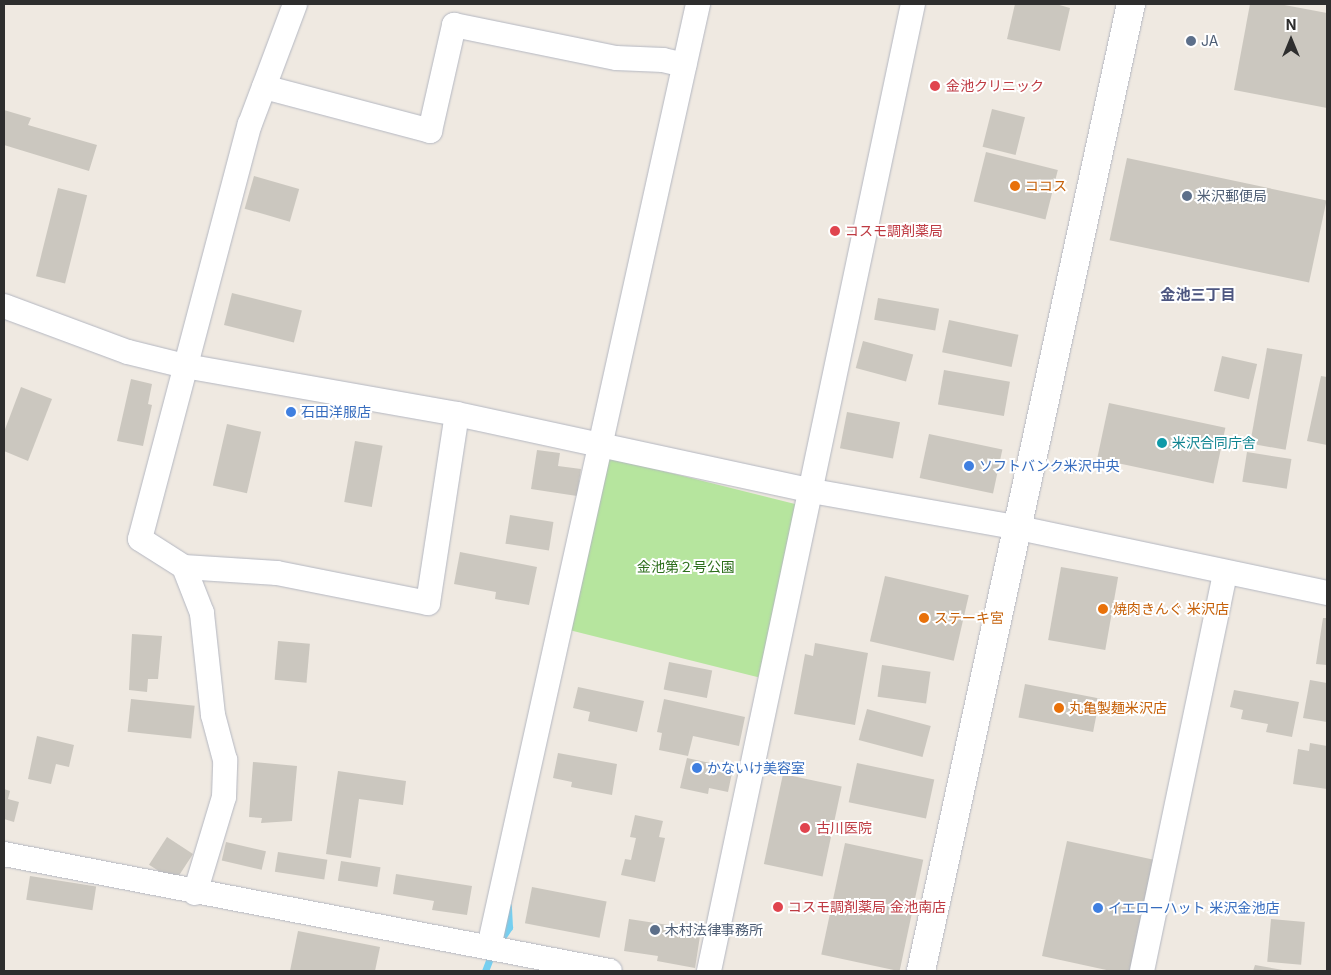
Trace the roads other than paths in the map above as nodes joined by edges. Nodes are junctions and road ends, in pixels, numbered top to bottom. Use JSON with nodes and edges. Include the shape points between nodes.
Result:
{"nodes":[{"id":1,"x":295,"y":4,"type":"edge"},
{"id":2,"x":698,"y":4,"type":"edge"},
{"id":3,"x":913,"y":4,"type":"edge"},
{"id":4,"x":1131,"y":4,"type":"edge"},
{"id":5,"x":684,"y":66,"type":"junction"},
{"id":6,"x":264,"y":87,"type":"junction"},
{"id":7,"x":4,"y":306,"type":"edge"},
{"id":8,"x":185,"y":366,"type":"junction"},
{"id":9,"x":456,"y":414,"type":"junction"},
{"id":10,"x":602,"y":444,"type":"junction"},
{"id":11,"x":812,"y":491,"type":"junction"},
{"id":12,"x":1019,"y":528,"type":"junction"},
{"id":13,"x":184,"y":567,"type":"junction"},
{"id":14,"x":1225,"y":572,"type":"junction"},
{"id":15,"x":1327,"y":593,"type":"edge"},
{"id":16,"x":4,"y":854,"type":"edge"},
{"id":17,"x":195,"y":893,"type":"junction"},
{"id":18,"x":489,"y":947,"type":"junction"},
{"id":19,"x":610,"y":971,"type":"edge"},
{"id":20,"x":709,"y":971,"type":"edge"},
{"id":21,"x":921,"y":971,"type":"edge"},
{"id":22,"x":1142,"y":971,"type":"edge"}],
"edges":[{"from":1,"to":6,"type":"street"},
{"from":2,"to":5,"type":"street"},
{"from":3,"to":11,"type":"street"},
{"from":4,"to":12,"type":"street"},
{"from":5,"to":6,"type":"street","via":[[663,60],[616,58],[454,25],[430,131]]},
{"from":5,"to":10,"type":"street"},
{"from":6,"to":8,"type":"street","via":[[250,124]]},
{"from":7,"to":8,"type":"street","via":[[128,352]]},
{"from":8,"to":9,"type":"street"},
{"from":8,"to":13,"type":"street","via":[[140,539]]},
{"from":9,"to":10,"type":"street"},
{"from":9,"to":13,"type":"street","via":[[428,603],[277,572]]},
{"from":10,"to":11,"type":"street"},
{"from":10,"to":18,"type":"street"},
{"from":11,"to":12,"type":"street"},
{"from":11,"to":20,"type":"street"},
{"from":12,"to":14,"type":"street"},
{"from":12,"to":21,"type":"street"},
{"from":13,"to":17,"type":"street","via":[[202,613],[213,715],[224,760],[224,797]]},
{"from":14,"to":15,"type":"street"},
{"from":14,"to":22,"type":"street"},
{"from":16,"to":17,"type":"street"},
{"from":17,"to":18,"type":"street"},
{"from":18,"to":19,"type":"street"}]}
